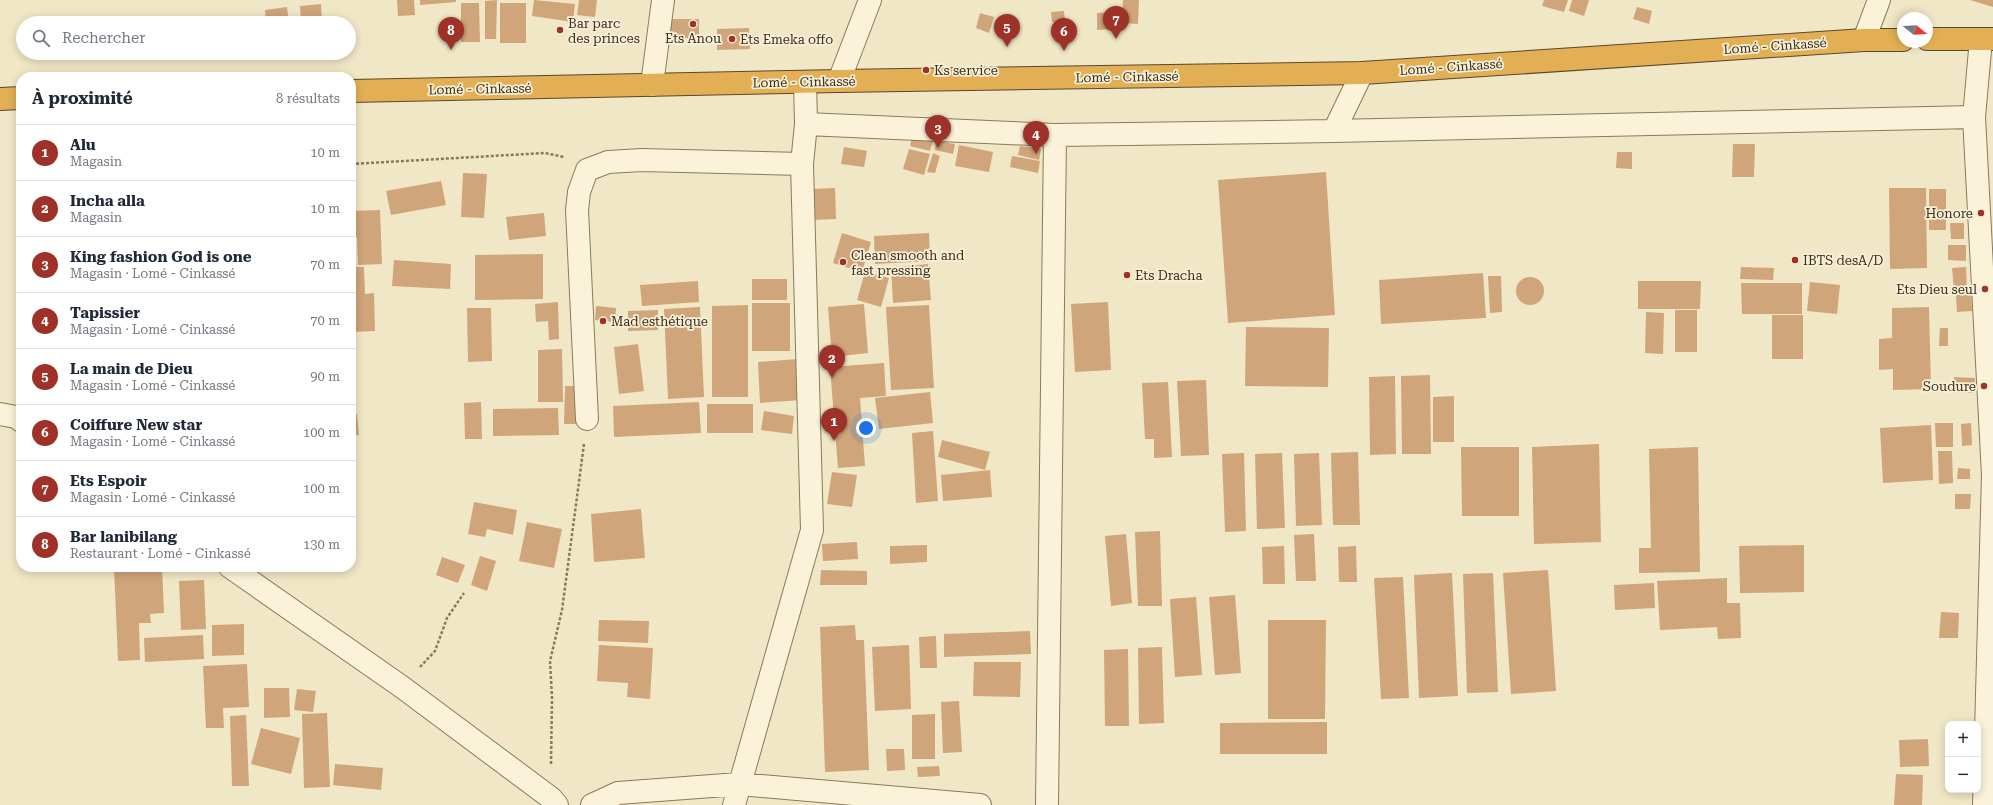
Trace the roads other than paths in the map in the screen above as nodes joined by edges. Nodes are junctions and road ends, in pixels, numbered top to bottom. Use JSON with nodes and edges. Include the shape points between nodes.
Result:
{"nodes":[{"id":1,"x":663,"y":0,"type":"edge"},
{"id":2,"x":870,"y":0,"type":"edge"},
{"id":3,"x":1879,"y":0,"type":"edge"},
{"id":4,"x":1933,"y":39,"type":"edge"},
{"id":5,"x":1987,"y":39,"type":"edge"},
{"id":6,"x":1864,"y":40,"type":"junction"},
{"id":7,"x":1897,"y":40,"type":"edge"},
{"id":8,"x":1362,"y":73,"type":"junction"},
{"id":9,"x":839,"y":81,"type":"junction"},
{"id":10,"x":805,"y":82,"type":"junction"},
{"id":11,"x":652,"y":85,"type":"junction"},
{"id":12,"x":356,"y":91,"type":"edge"},
{"id":13,"x":16,"y":98,"type":"edge"},
{"id":14,"x":0,"y":99,"type":"edge"},
{"id":15,"x":1974,"y":117,"type":"junction"},
{"id":16,"x":806,"y":124,"type":"junction"},
{"id":17,"x":1334,"y":131,"type":"junction"},
{"id":18,"x":1055,"y":135,"type":"junction"},
{"id":19,"x":802,"y":164,"type":"junction"},
{"id":20,"x":0,"y":414,"type":"edge"},
{"id":21,"x":16,"y":417,"type":"edge"},
{"id":22,"x":587,"y":419,"type":"road end"},
{"id":23,"x":237,"y":572,"type":"edge"},
{"id":24,"x":739,"y":784,"type":"junction"},
{"id":25,"x":554,"y":802,"type":"edge"},
{"id":26,"x":1987,"y":803,"type":"edge"},
{"id":27,"x":592,"y":805,"type":"edge"},
{"id":28,"x":734,"y":805,"type":"edge"},
{"id":29,"x":980,"y":805,"type":"edge"},
{"id":30,"x":1047,"y":805,"type":"edge"}],
"edges":[{"from":1,"to":11,"type":"street"},
{"from":2,"to":9,"type":"street"},
{"from":3,"to":6,"type":"street"},
{"from":4,"to":5,"type":"highway"},
{"from":5,"to":15,"type":"street"},
{"from":6,"to":7,"type":"highway","name":"Lomé - Cinkassé"},
{"from":6,"to":8,"type":"highway","name":"Lomé - Cinkassé"},
{"from":8,"to":9,"type":"highway","name":"Lomé - Cinkassé"},
{"from":8,"to":17,"type":"street"},
{"from":9,"to":10,"type":"highway","name":"Lomé - Cinkassé"},
{"from":10,"to":11,"type":"highway","name":"Lomé - Cinkassé"},
{"from":10,"to":16,"type":"street"},
{"from":11,"to":12,"type":"highway","name":"Lomé - Cinkassé"},
{"from":13,"to":14,"type":"highway"},
{"from":15,"to":17,"type":"street"},
{"from":15,"to":26,"type":"street","via":[[1993,476]]},
{"from":16,"to":18,"type":"street"},
{"from":16,"to":19,"type":"street"},
{"from":17,"to":18,"type":"street"},
{"from":18,"to":30,"type":"street"},
{"from":19,"to":22,"type":"street","via":[[642,160],[608,162],[587,170],[579,192],[577,210]]},
{"from":19,"to":24,"type":"street","via":[[812,530]]},
{"from":20,"to":21,"type":"street"},
{"from":23,"to":25,"type":"street","via":[[402,687]]},
{"from":24,"to":27,"type":"street","via":[[618,792]]},
{"from":24,"to":28,"type":"street"},
{"from":24,"to":29,"type":"street"}]}
